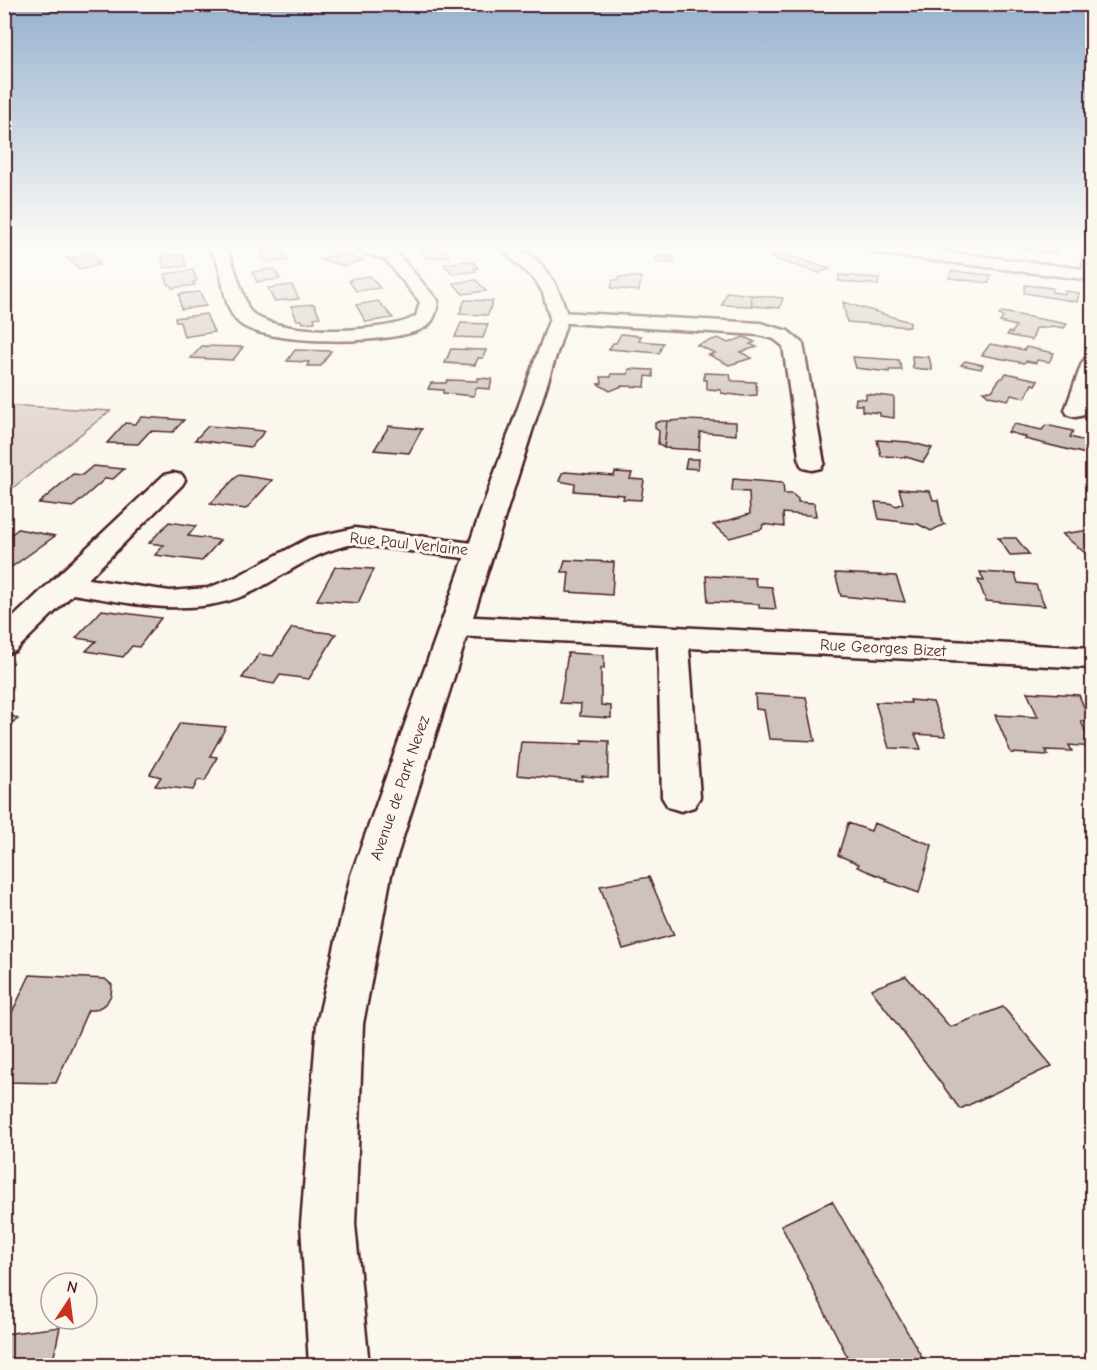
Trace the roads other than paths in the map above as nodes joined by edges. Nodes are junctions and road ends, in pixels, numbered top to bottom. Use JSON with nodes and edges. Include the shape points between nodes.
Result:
{"nodes":[{"id":1,"x":241,"y":312,"type":"edge"},
{"id":2,"x":427,"y":312,"type":"edge"},
{"id":3,"x":558,"y":312,"type":"edge"},
{"id":4,"x":559,"y":318,"type":"junction"},
{"id":5,"x":1092,"y":363,"type":"edge"},
{"id":6,"x":1076,"y":410,"type":"dead end"},
{"id":7,"x":812,"y":463,"type":"dead end"},
{"id":8,"x":173,"y":480,"type":"dead end"},
{"id":9,"x":480,"y":552,"type":"junction"},
{"id":10,"x":66,"y":584,"type":"junction"},
{"id":11,"x":455,"y":626,"type":"junction"},
{"id":12,"x":673,"y":637,"type":"junction"},
{"id":13,"x":4,"y":644,"type":"edge"},
{"id":14,"x":1092,"y":658,"type":"edge"},
{"id":15,"x":681,"y":797,"type":"dead end"},
{"id":16,"x":339,"y":1365,"type":"edge"}],
"edges":[{"from":1,"to":2,"type":"street","via":[[256,325],[282,332],[361,335],[397,332],[420,322]]},
{"from":3,"to":4,"type":"street"},
{"from":4,"to":7,"type":"street","via":[[760,329],[781,335],[793,344]]},
{"from":4,"to":9,"type":"street","name":"Avenue de Park Nevez"},
{"from":5,"to":6,"type":"street"},
{"from":8,"to":10,"type":"street"},
{"from":9,"to":10,"type":"street","name":"Rue Paul Verlaine","via":[[355,536],[310,545],[230,591],[204,597],[173,599]]},
{"from":9,"to":11,"type":"street","name":"Avenue de Park Nevez"},
{"from":10,"to":13,"type":"street"},
{"from":11,"to":12,"type":"street","name":"Rue Georges Bizet"},
{"from":11,"to":16,"type":"street","name":"Avenue de Park Nevez","via":[[371,874],[340,1024],[328,1224]]},
{"from":12,"to":14,"type":"street","name":"Rue Georges Bizet"},
{"from":12,"to":15,"type":"street"}]}
